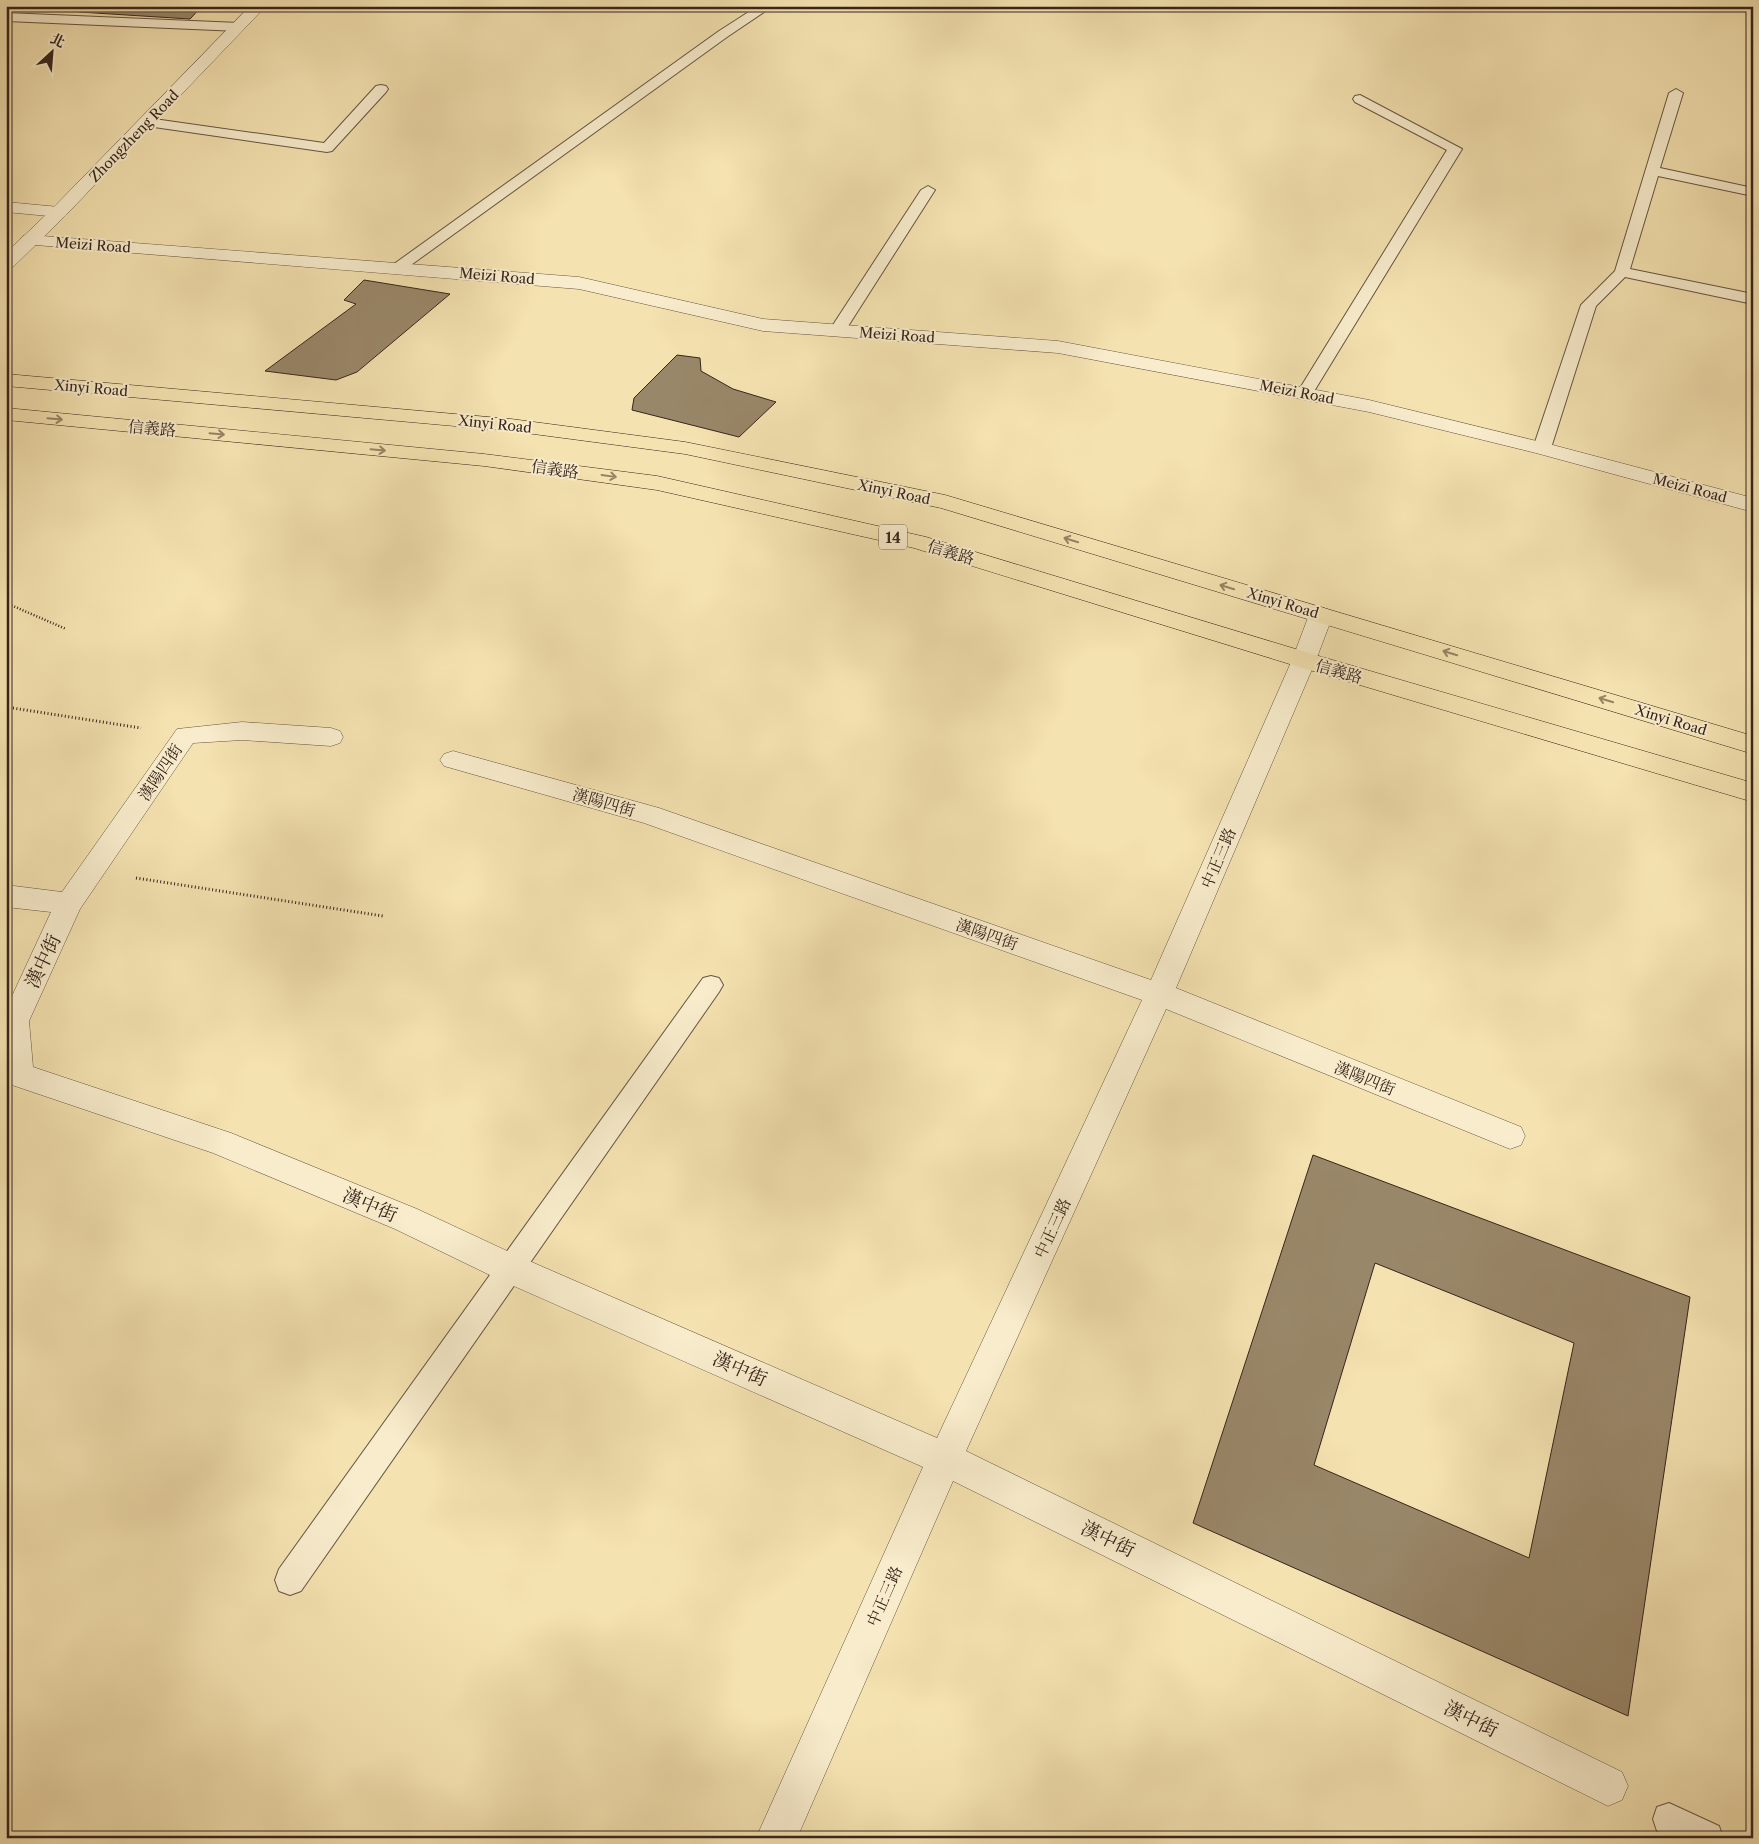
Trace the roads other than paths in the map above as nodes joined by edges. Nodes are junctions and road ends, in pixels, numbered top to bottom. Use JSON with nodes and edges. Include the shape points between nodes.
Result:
{"nodes":[{"id":1,"x":258,"y":6,"type":"edge"},
{"id":2,"x":767,"y":6,"type":"edge"},
{"id":3,"x":6,"y":17,"type":"edge"},
{"id":4,"x":239,"y":27,"type":"junction"},
{"id":5,"x":381,"y":89,"type":"dead end"},
{"id":6,"x":1676,"y":93,"type":"dead end"},
{"id":7,"x":1360,"y":98,"type":"dead end"},
{"id":8,"x":148,"y":122,"type":"junction"},
{"id":9,"x":1652,"y":171,"type":"junction"},
{"id":10,"x":928,"y":190,"type":"dead end"},
{"id":11,"x":1753,"y":192,"type":"edge"},
{"id":12,"x":6,"y":207,"type":"edge"},
{"id":13,"x":59,"y":212,"type":"junction"},
{"id":14,"x":29,"y":240,"type":"junction"},
{"id":15,"x":6,"y":263,"type":"edge"},
{"id":16,"x":399,"y":267,"type":"junction"},
{"id":17,"x":1622,"y":272,"type":"junction"},
{"id":18,"x":1753,"y":299,"type":"edge"},
{"id":19,"x":837,"y":331,"type":"junction"},
{"id":20,"x":6,"y":380,"type":"edge"},
{"id":21,"x":1305,"y":393,"type":"junction"},
{"id":22,"x":6,"y":414,"type":"edge"},
{"id":23,"x":1542,"y":448,"type":"junction"},
{"id":24,"x":1753,"y":505,"type":"edge"},
{"id":25,"x":1320,"y":614,"type":"junction"},
{"id":26,"x":1304,"y":660,"type":"junction"},
{"id":27,"x":331,"y":737,"type":"dead end"},
{"id":28,"x":1753,"y":745,"type":"edge"},
{"id":29,"x":453,"y":760,"type":"dead end"},
{"id":30,"x":1753,"y":793,"type":"edge"},
{"id":31,"x":6,"y":896,"type":"edge"},
{"id":32,"x":69,"y":904,"type":"junction"},
{"id":33,"x":711,"y":985,"type":"dead end"},
{"id":34,"x":1159,"y":994,"type":"junction"},
{"id":35,"x":1510,"y":1136,"type":"dead end"},
{"id":36,"x":509,"y":1268,"type":"junction"},
{"id":37,"x":945,"y":1459,"type":"junction"},
{"id":38,"x":290,"y":1580,"type":"dead end"},
{"id":39,"x":1608,"y":1786,"type":"dead end"},
{"id":40,"x":1669,"y":1819,"type":"dead end"},
{"id":41,"x":776,"y":1838,"type":"edge"},
{"id":42,"x":1707,"y":1838,"type":"edge"}],
"edges":[{"from":1,"to":4,"type":"street","name":"Zhongzheng Road"},
{"from":2,"to":16,"type":"lane","via":[[723,34]]},
{"from":3,"to":4,"type":"lane"},
{"from":4,"to":8,"type":"street","name":"Zhongzheng Road"},
{"from":5,"to":8,"type":"lane","via":[[327,148]]},
{"from":6,"to":9,"type":"lane"},
{"from":7,"to":21,"type":"lane","via":[[1455,149]]},
{"from":8,"to":13,"type":"street","name":"Zhongzheng Road"},
{"from":9,"to":11,"type":"lane"},
{"from":9,"to":17,"type":"lane"},
{"from":10,"to":19,"type":"lane"},
{"from":12,"to":13,"type":"street"},
{"from":13,"to":14,"type":"street","name":"Zhongzheng Road"},
{"from":14,"to":15,"type":"street","name":"Zhongzheng Road"},
{"from":14,"to":16,"type":"street","name":"Meizi Road"},
{"from":16,"to":19,"type":"street","name":"Meizi Road","via":[[578,282],[763,325]]},
{"from":17,"to":18,"type":"lane"},
{"from":17,"to":23,"type":"lane","via":[[1589,305]]},
{"from":19,"to":21,"type":"street","name":"Meizi Road","via":[[1058,347]]},
{"from":25,"to":20,"type":"main road","name":"Xinyi Road","one_way":true,"via":[[945,502],[685,448],[511,425]]},
{"from":21,"to":23,"type":"street","name":"Meizi Road"},
{"from":22,"to":26,"type":"main road","name":"信義路","number":"14","one_way":true,"via":[[484,460],[657,483],[918,542]]},
{"from":23,"to":24,"type":"street","name":"Meizi Road"},
{"from":25,"to":26,"type":"street","name":"中正三路"},
{"from":28,"to":25,"type":"main road","name":"Xinyi Road","one_way":true},
{"from":26,"to":30,"type":"main road","name":"信義路","number":"14"},
{"from":26,"to":34,"type":"street","name":"中正三路"},
{"from":27,"to":32,"type":"street","name":"漢陽四街","via":[[242,730],[186,735]]},
{"from":29,"to":34,"type":"street","name":"漢陽四街","via":[[650,815]]},
{"from":31,"to":32,"type":"street"},
{"from":32,"to":36,"type":"street","name":"漢中街","via":[[15,1021],[18,1075],[220,1142],[406,1219]]},
{"from":33,"to":36,"type":"lane"},
{"from":34,"to":35,"type":"street","name":"漢陽四街"},
{"from":34,"to":37,"type":"street","name":"中正三路"},
{"from":36,"to":37,"type":"street","name":"漢中街"},
{"from":36,"to":38,"type":"lane"},
{"from":37,"to":39,"type":"street","name":"漢中街"},
{"from":37,"to":41,"type":"street","name":"中正三路"},
{"from":40,"to":42,"type":"lane"}]}
